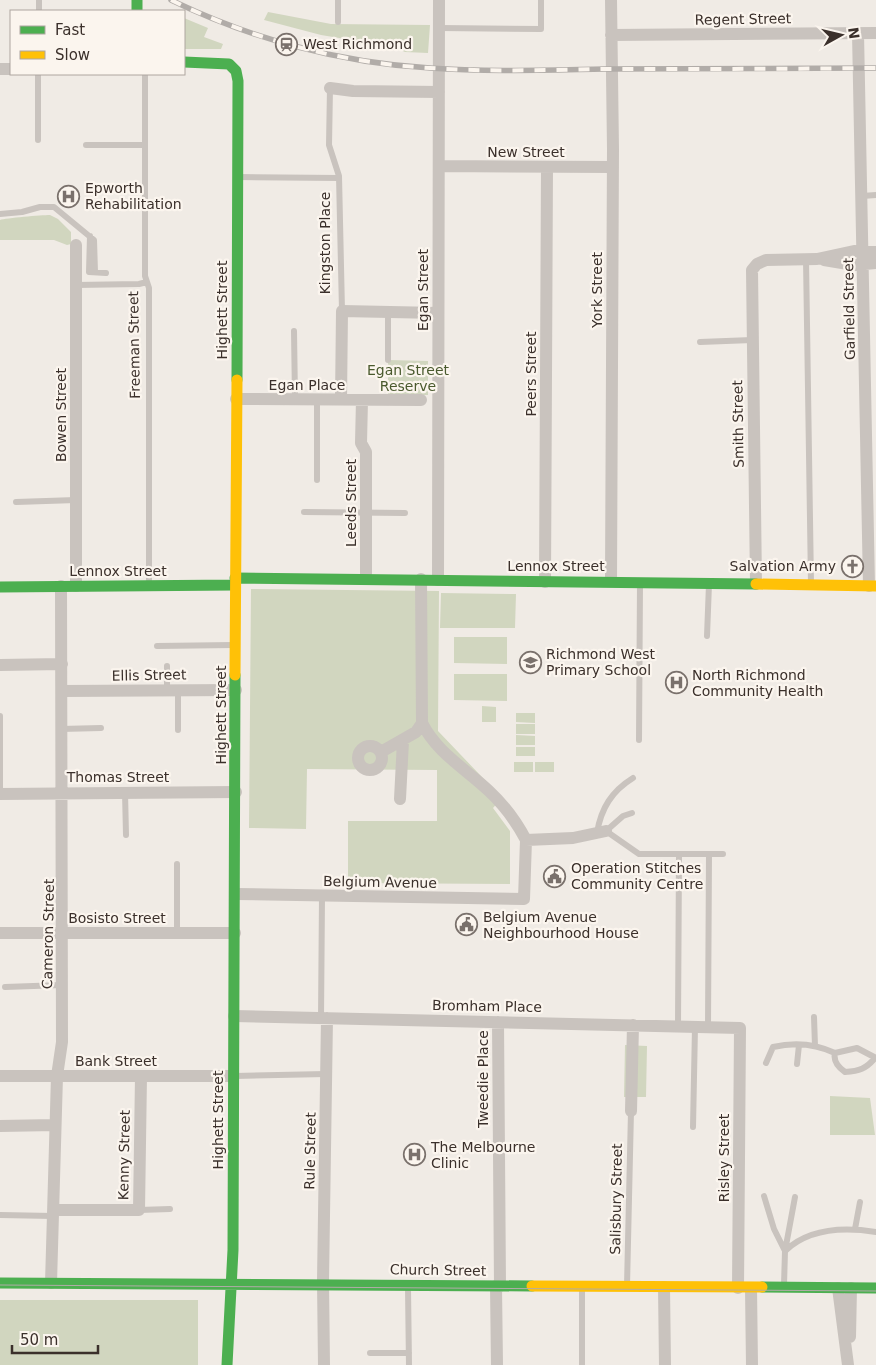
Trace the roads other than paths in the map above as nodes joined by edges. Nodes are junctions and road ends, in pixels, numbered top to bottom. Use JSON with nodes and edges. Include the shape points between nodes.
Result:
{"nodes":[{"id":1,"x":338,"y":0,"type":"edge"},
{"id":2,"x":440,"y":0,"type":"edge"},
{"id":3,"x":541,"y":0,"type":"edge"},
{"id":4,"x":611,"y":0,"type":"edge"},
{"id":5,"x":338,"y":22,"type":"dead end"},
{"id":6,"x":440,"y":28,"type":"junction"},
{"id":7,"x":876,"y":32,"type":"edge"},
{"id":8,"x":858,"y":33,"type":"junction"},
{"id":9,"x":611,"y":36,"type":"junction"},
{"id":10,"x":185,"y":62,"type":"edge"},
{"id":11,"x":38,"y":75,"type":"edge"},
{"id":12,"x":145,"y":75,"type":"edge"},
{"id":13,"x":330,"y":88,"type":"joint"},
{"id":14,"x":439,"y":92,"type":"junction"},
{"id":15,"x":38,"y":140,"type":"dead end"},
{"id":16,"x":86,"y":145,"type":"dead end"},
{"id":17,"x":144,"y":146,"type":"junction"},
{"id":18,"x":439,"y":166,"type":"junction"},
{"id":19,"x":547,"y":167,"type":"junction"},
{"id":20,"x":613,"y":167,"type":"junction"},
{"id":21,"x":238,"y":177,"type":"junction"},
{"id":22,"x":339,"y":178,"type":"junction"},
{"id":23,"x":876,"y":195,"type":"edge"},
{"id":24,"x":862,"y":196,"type":"junction"},
{"id":25,"x":0,"y":214,"type":"edge"},
{"id":26,"x":76,"y":245,"type":"dead end"},
{"id":27,"x":863,"y":251,"type":"junction"},
{"id":28,"x":876,"y":252,"type":"edge"},
{"id":29,"x":812,"y":259,"type":"junction"},
{"id":30,"x":876,"y":263,"type":"edge"},
{"id":31,"x":863,"y":264,"type":"junction"},
{"id":32,"x":106,"y":273,"type":"dead end"},
{"id":33,"x":147,"y":282,"type":"junction"},
{"id":34,"x":76,"y":284,"type":"junction"},
{"id":35,"x":342,"y":311,"type":"junction"},
{"id":36,"x":388,"y":312,"type":"junction"},
{"id":37,"x":438,"y":313,"type":"junction"},
{"id":38,"x":294,"y":331,"type":"dead end"},
{"id":39,"x":752,"y":340,"type":"junction"},
{"id":40,"x":700,"y":342,"type":"dead end"},
{"id":41,"x":388,"y":360,"type":"dead end"},
{"id":42,"x":236,"y":399,"type":"junction"},
{"id":43,"x":438,"y":399,"type":"junction"},
{"id":44,"x":341,"y":400,"type":"junction"},
{"id":45,"x":362,"y":400,"type":"junction"},
{"id":46,"x":420,"y":400,"type":"joint"},
{"id":47,"x":295,"y":401,"type":"junction"},
{"id":48,"x":317,"y":401,"type":"junction"},
{"id":49,"x":317,"y":480,"type":"dead end"},
{"id":50,"x":76,"y":500,"type":"junction"},
{"id":51,"x":16,"y":502,"type":"dead end"},
{"id":52,"x":304,"y":512,"type":"dead end"},
{"id":53,"x":366,"y":513,"type":"junction"},
{"id":54,"x":405,"y":513,"type":"dead end"},
{"id":55,"x":366,"y":578,"type":"junction"},
{"id":56,"x":421,"y":579,"type":"junction"},
{"id":57,"x":438,"y":580,"type":"junction"},
{"id":58,"x":611,"y":581,"type":"junction"},
{"id":59,"x":235,"y":582,"type":"junction"},
{"id":60,"x":545,"y":582,"type":"junction"},
{"id":61,"x":640,"y":582,"type":"junction"},
{"id":62,"x":709,"y":583,"type":"junction"},
{"id":63,"x":756,"y":584,"type":"junction"},
{"id":64,"x":811,"y":585,"type":"junction"},
{"id":65,"x":62,"y":586,"type":"junction"},
{"id":66,"x":76,"y":586,"type":"junction"},
{"id":67,"x":148,"y":586,"type":"junction"},
{"id":68,"x":872,"y":586,"type":"edge"},
{"id":69,"x":0,"y":587,"type":"edge"},
{"id":70,"x":707,"y":636,"type":"dead end"},
{"id":71,"x":237,"y":645,"type":"junction"},
{"id":72,"x":157,"y":646,"type":"dead end"},
{"id":73,"x":62,"y":664,"type":"junction"},
{"id":74,"x":0,"y":665,"type":"edge"},
{"id":75,"x":166,"y":666,"type":"dead end"},
{"id":76,"x":173,"y":690,"type":"junction"},
{"id":77,"x":236,"y":690,"type":"junction"},
{"id":78,"x":62,"y":691,"type":"junction"},
{"id":79,"x":0,"y":716,"type":"edge"},
{"id":80,"x":422,"y":723,"type":"junction"},
{"id":81,"x":101,"y":728,"type":"dead end"},
{"id":82,"x":61,"y":729,"type":"junction"},
{"id":83,"x":178,"y":730,"type":"dead end"},
{"id":84,"x":639,"y":740,"type":"dead end"},
{"id":85,"x":403,"y":741,"type":"junction"},
{"id":86,"x":381,"y":752,"type":"dead end"},
{"id":87,"x":633,"y":778,"type":"dead end"},
{"id":88,"x":125,"y":792,"type":"junction"},
{"id":89,"x":236,"y":792,"type":"junction"},
{"id":90,"x":62,"y":793,"type":"junction"},
{"id":91,"x":0,"y":794,"type":"edge"},
{"id":92,"x":400,"y":798,"type":"dead end"},
{"id":93,"x":632,"y":813,"type":"dead end"},
{"id":94,"x":601,"y":832,"type":"junction"},
{"id":95,"x":126,"y":835,"type":"dead end"},
{"id":96,"x":526,"y":840,"type":"junction"},
{"id":97,"x":709,"y":854,"type":"junction"},
{"id":98,"x":723,"y":854,"type":"dead end"},
{"id":99,"x":679,"y":855,"type":"junction"},
{"id":100,"x":178,"y":864,"type":"dead end"},
{"id":101,"x":236,"y":894,"type":"junction"},
{"id":102,"x":322,"y":896,"type":"junction"},
{"id":103,"x":0,"y":933,"type":"edge"},
{"id":104,"x":63,"y":933,"type":"junction"},
{"id":105,"x":177,"y":933,"type":"junction"},
{"id":106,"x":235,"y":933,"type":"junction"},
{"id":107,"x":62,"y":985,"type":"junction"},
{"id":108,"x":4,"y":986,"type":"dead end"},
{"id":109,"x":234,"y":1016,"type":"junction"},
{"id":110,"x":814,"y":1017,"type":"dead end"},
{"id":111,"x":324,"y":1018,"type":"junction"},
{"id":112,"x":498,"y":1022,"type":"junction"},
{"id":113,"x":633,"y":1025,"type":"junction"},
{"id":114,"x":678,"y":1026,"type":"junction"},
{"id":115,"x":701,"y":1027,"type":"junction"},
{"id":116,"x":740,"y":1028,"type":"joint"},
{"id":117,"x":799,"y":1045,"type":"junction"},
{"id":118,"x":815,"y":1046,"type":"junction"},
{"id":119,"x":835,"y":1053,"type":"junction"},
{"id":120,"x":875,"y":1058,"type":"edge"},
{"id":121,"x":766,"y":1062,"type":"dead end"},
{"id":122,"x":797,"y":1064,"type":"dead end"},
{"id":123,"x":326,"y":1074,"type":"junction"},
{"id":124,"x":0,"y":1076,"type":"edge"},
{"id":125,"x":57,"y":1076,"type":"junction"},
{"id":126,"x":141,"y":1076,"type":"junction"},
{"id":127,"x":233,"y":1076,"type":"junction"},
{"id":128,"x":631,"y":1111,"type":"joint"},
{"id":129,"x":56,"y":1125,"type":"junction"},
{"id":130,"x":0,"y":1126,"type":"edge"},
{"id":131,"x":693,"y":1127,"type":"dead end"},
{"id":132,"x":764,"y":1196,"type":"dead end"},
{"id":133,"x":795,"y":1197,"type":"dead end"},
{"id":134,"x":860,"y":1202,"type":"dead end"},
{"id":135,"x":170,"y":1208,"type":"dead end"},
{"id":136,"x":139,"y":1210,"type":"junction"},
{"id":137,"x":53,"y":1213,"type":"junction"},
{"id":138,"x":0,"y":1216,"type":"edge"},
{"id":139,"x":855,"y":1229,"type":"junction"},
{"id":140,"x":876,"y":1232,"type":"edge"},
{"id":141,"x":785,"y":1251,"type":"junction"},
{"id":142,"x":0,"y":1282,"type":"edge"},
{"id":143,"x":51,"y":1283,"type":"junction"},
{"id":144,"x":232,"y":1284,"type":"junction"},
{"id":145,"x":323,"y":1284,"type":"junction"},
{"id":146,"x":408,"y":1284,"type":"junction"},
{"id":147,"x":498,"y":1286,"type":"junction"},
{"id":148,"x":582,"y":1286,"type":"junction"},
{"id":149,"x":627,"y":1287,"type":"junction"},
{"id":150,"x":664,"y":1287,"type":"junction"},
{"id":151,"x":745,"y":1288,"type":"junction"},
{"id":152,"x":784,"y":1288,"type":"junction"},
{"id":153,"x":845,"y":1288,"type":"junction"},
{"id":154,"x":876,"y":1288,"type":"edge"},
{"id":155,"x":370,"y":1353,"type":"dead end"},
{"id":156,"x":409,"y":1353,"type":"junction"},
{"id":157,"x":847,"y":1360,"type":"edge"},
{"id":158,"x":227,"y":1365,"type":"edge"},
{"id":159,"x":324,"y":1365,"type":"edge"},
{"id":160,"x":409,"y":1365,"type":"edge"},
{"id":161,"x":497,"y":1365,"type":"edge"},
{"id":162,"x":582,"y":1365,"type":"edge"},
{"id":163,"x":665,"y":1365,"type":"edge"},
{"id":164,"x":752,"y":1365,"type":"edge"}],
"edges":[{"from":1,"to":5,"type":"lane"},
{"from":2,"to":6,"type":"street","name":"Egan Street"},
{"from":3,"to":6,"type":"lane","via":[[541,29]]},
{"from":4,"to":9,"type":"street","name":"York Street"},
{"from":6,"to":14,"type":"street","name":"Egan Street"},
{"from":7,"to":8,"type":"street","name":"Regent Street"},
{"from":8,"to":9,"type":"street","name":"Regent Street"},
{"from":8,"to":24,"type":"street","name":"Garfield Street"},
{"from":9,"to":20,"type":"street","name":"York Street"},
{"from":10,"to":21,"type":"street","name":"Highett Street","via":[[225,63],[233,67],[238,80]]},
{"from":11,"to":15,"type":"lane"},
{"from":12,"to":17,"type":"lane","name":"Freeman Street"},
{"from":13,"to":14,"type":"street"},
{"from":13,"to":22,"type":"lane","name":"Kingston Place","via":[[330,145]]},
{"from":14,"to":18,"type":"street","name":"Egan Street"},
{"from":16,"to":17,"type":"lane"},
{"from":17,"to":33,"type":"lane","name":"Freeman Street"},
{"from":18,"to":19,"type":"street","name":"New Street"},
{"from":18,"to":37,"type":"street","name":"Egan Street"},
{"from":19,"to":20,"type":"street","name":"New Street"},
{"from":19,"to":60,"type":"street","name":"Peers Street"},
{"from":20,"to":58,"type":"street","name":"York Street"},
{"from":21,"to":22,"type":"lane"},
{"from":21,"to":42,"type":"street","name":"Highett Street"},
{"from":22,"to":35,"type":"lane","name":"Kingston Place"},
{"from":23,"to":24,"type":"lane"},
{"from":24,"to":27,"type":"street","name":"Garfield Street"},
{"from":25,"to":32,"type":"lane","via":[[54,207],[90,236],[90,272]]},
{"from":26,"to":34,"type":"street","name":"Bowen Street"},
{"from":27,"to":28,"type":"street"},
{"from":27,"to":29,"type":"street"},
{"from":27,"to":31,"type":"street","name":"Garfield Street"},
{"from":29,"to":31,"type":"street"},
{"from":29,"to":39,"type":"street","name":"Smith Street","via":[[766,260],[752,270]]},
{"from":29,"to":64,"type":"lane"},
{"from":30,"to":31,"type":"street"},
{"from":31,"to":68,"type":"street","name":"Garfield Street"},
{"from":33,"to":34,"type":"lane"},
{"from":33,"to":67,"type":"lane","name":"Freeman Street","via":[[150,361]]},
{"from":34,"to":50,"type":"street","name":"Bowen Street"},
{"from":35,"to":36,"type":"street"},
{"from":35,"to":44,"type":"street","name":"Kingston Place"},
{"from":36,"to":37,"type":"street"},
{"from":36,"to":41,"type":"lane"},
{"from":37,"to":43,"type":"street","name":"Egan Street"},
{"from":38,"to":47,"type":"lane"},
{"from":39,"to":40,"type":"lane"},
{"from":39,"to":63,"type":"street","name":"Smith Street"},
{"from":42,"to":47,"type":"street","name":"Egan Place"},
{"from":42,"to":59,"type":"street","name":"Highett Street"},
{"from":43,"to":46,"type":"lane","name":"Egan Place"},
{"from":43,"to":57,"type":"street","name":"Egan Street"},
{"from":44,"to":45,"type":"street","name":"Egan Place"},
{"from":44,"to":48,"type":"street","name":"Egan Place"},
{"from":45,"to":46,"type":"street","name":"Egan Place"},
{"from":45,"to":53,"type":"street","name":"Leeds Street","via":[[361,443],[366,452]]},
{"from":47,"to":48,"type":"street","name":"Egan Place"},
{"from":48,"to":49,"type":"lane"},
{"from":50,"to":51,"type":"lane"},
{"from":50,"to":66,"type":"street","name":"Bowen Street"},
{"from":52,"to":53,"type":"lane"},
{"from":53,"to":54,"type":"lane"},
{"from":53,"to":55,"type":"street","name":"Leeds Street"},
{"from":55,"to":56,"type":"street","name":"Lennox Street"},
{"from":55,"to":59,"type":"street","name":"Lennox Street","via":[[280,578]]},
{"from":56,"to":57,"type":"street","name":"Lennox Street"},
{"from":56,"to":80,"type":"street"},
{"from":57,"to":60,"type":"street","name":"Lennox Street"},
{"from":58,"to":60,"type":"street","name":"Lennox Street"},
{"from":58,"to":61,"type":"street","name":"Lennox Street"},
{"from":59,"to":67,"type":"street","name":"Lennox Street"},
{"from":59,"to":71,"type":"street","name":"Highett Street"},
{"from":61,"to":62,"type":"street","name":"Lennox Street"},
{"from":61,"to":84,"type":"lane"},
{"from":62,"to":63,"type":"street","name":"Lennox Street"},
{"from":62,"to":70,"type":"lane"},
{"from":63,"to":64,"type":"street","name":"Lennox Street"},
{"from":64,"to":68,"type":"street","name":"Lennox Street"},
{"from":65,"to":66,"type":"street","name":"Lennox Street"},
{"from":65,"to":69,"type":"street","name":"Lennox Street"},
{"from":65,"to":73,"type":"street","name":"Cameron Street"},
{"from":66,"to":67,"type":"street","name":"Lennox Street"},
{"from":71,"to":72,"type":"lane"},
{"from":71,"to":77,"type":"street","name":"Highett Street"},
{"from":73,"to":74,"type":"street"},
{"from":73,"to":78,"type":"street","name":"Cameron Street"},
{"from":75,"to":76,"type":"lane"},
{"from":76,"to":77,"type":"street","name":"Ellis Street"},
{"from":76,"to":78,"type":"street","name":"Ellis Street"},
{"from":76,"to":83,"type":"lane"},
{"from":77,"to":89,"type":"street","name":"Highett Street"},
{"from":78,"to":82,"type":"street","name":"Cameron Street"},
{"from":79,"to":91,"type":"lane"},
{"from":80,"to":85,"type":"street"},
{"from":80,"to":96,"type":"street","via":[[429,737],[444,753],[503,806]]},
{"from":81,"to":82,"type":"lane"},
{"from":82,"to":90,"type":"street","name":"Cameron Street"},
{"from":85,"to":86,"type":"street"},
{"from":85,"to":92,"type":"street"},
{"from":87,"to":94,"type":"lane","via":[[621,786],[601,812]]},
{"from":88,"to":89,"type":"street","name":"Thomas Street"},
{"from":88,"to":90,"type":"street","name":"Thomas Street"},
{"from":88,"to":95,"type":"lane"},
{"from":89,"to":101,"type":"street","name":"Highett Street"},
{"from":90,"to":91,"type":"street","name":"Thomas Street"},
{"from":90,"to":104,"type":"street","name":"Cameron Street"},
{"from":93,"to":94,"type":"lane"},
{"from":94,"to":96,"type":"street","via":[[573,838]]},
{"from":94,"to":99,"type":"lane","via":[[639,854]]},
{"from":96,"to":102,"type":"street","name":"Belgium Avenue","via":[[524,899]]},
{"from":97,"to":98,"type":"lane"},
{"from":97,"to":99,"type":"lane"},
{"from":97,"to":115,"type":"lane"},
{"from":99,"to":114,"type":"lane"},
{"from":100,"to":105,"type":"lane"},
{"from":101,"to":102,"type":"street","name":"Belgium Avenue"},
{"from":101,"to":106,"type":"street","name":"Highett Street"},
{"from":102,"to":111,"type":"lane"},
{"from":103,"to":104,"type":"street","name":"Bosisto Street"},
{"from":104,"to":105,"type":"street","name":"Bosisto Street"},
{"from":104,"to":107,"type":"street","name":"Cameron Street"},
{"from":105,"to":106,"type":"street","name":"Bosisto Street"},
{"from":106,"to":109,"type":"street","name":"Highett Street"},
{"from":107,"to":108,"type":"lane"},
{"from":107,"to":125,"type":"street","name":"Cameron Street","via":[[62,1042]]},
{"from":109,"to":111,"type":"street","name":"Bromham Place"},
{"from":109,"to":127,"type":"street","name":"Highett Street"},
{"from":110,"to":118,"type":"lane"},
{"from":111,"to":112,"type":"street","name":"Bromham Place"},
{"from":111,"to":123,"type":"street","name":"Rule Street"},
{"from":112,"to":113,"type":"street","name":"Bromham Place"},
{"from":112,"to":147,"type":"street","name":"Tweedie Place"},
{"from":113,"to":114,"type":"street","name":"Bromham Place"},
{"from":113,"to":128,"type":"street"},
{"from":114,"to":115,"type":"street","name":"Bromham Place"},
{"from":115,"to":116,"type":"street","name":"Bromham Place"},
{"from":115,"to":131,"type":"lane"},
{"from":116,"to":151,"type":"street","name":"Risley Street"},
{"from":117,"to":118,"type":"lane"},
{"from":117,"to":121,"type":"lane","via":[[773,1047]]},
{"from":117,"to":122,"type":"lane"},
{"from":118,"to":119,"type":"lane"},
{"from":119,"to":120,"type":"lane","via":[[857,1048]]},
{"from":119,"to":120,"type":"lane","via":[[837,1065],[845,1072],[858,1071]]},
{"from":123,"to":127,"type":"lane"},
{"from":123,"to":145,"type":"street","name":"Rule Street"},
{"from":124,"to":125,"type":"street","name":"Bank Street"},
{"from":125,"to":126,"type":"street","name":"Bank Street"},
{"from":125,"to":129,"type":"street","name":"Cameron Street"},
{"from":126,"to":127,"type":"street","name":"Bank Street"},
{"from":126,"to":136,"type":"street","name":"Kenny Street"},
{"from":127,"to":144,"type":"street","name":"Highett Street"},
{"from":128,"to":149,"type":"lane","name":"Salisbury Street"},
{"from":129,"to":130,"type":"street"},
{"from":129,"to":137,"type":"street","name":"Cameron Street"},
{"from":132,"to":141,"type":"lane"},
{"from":133,"to":141,"type":"lane"},
{"from":134,"to":139,"type":"lane"},
{"from":135,"to":136,"type":"lane"},
{"from":136,"to":137,"type":"street","name":"Kenny Street"},
{"from":137,"to":138,"type":"lane"},
{"from":137,"to":143,"type":"street","name":"Cameron Street"},
{"from":139,"to":140,"type":"lane"},
{"from":139,"to":141,"type":"lane","via":[[822,1232],[793,1244]]},
{"from":141,"to":152,"type":"lane"},
{"from":142,"to":143,"type":"street","name":"Church Street"},
{"from":143,"to":144,"type":"street","name":"Church Street"},
{"from":144,"to":145,"type":"street","name":"Church Street"},
{"from":144,"to":158,"type":"street","name":"Highett Street"},
{"from":145,"to":146,"type":"street","name":"Church Street"},
{"from":145,"to":159,"type":"street","name":"Rule Street"},
{"from":146,"to":147,"type":"street","name":"Church Street"},
{"from":146,"to":156,"type":"lane"},
{"from":147,"to":148,"type":"street","name":"Church Street"},
{"from":147,"to":161,"type":"street","name":"Tweedie Place"},
{"from":148,"to":149,"type":"street","name":"Church Street"},
{"from":148,"to":162,"type":"lane"},
{"from":149,"to":150,"type":"street","name":"Church Street"},
{"from":150,"to":151,"type":"street","name":"Church Street"},
{"from":150,"to":163,"type":"street"},
{"from":151,"to":152,"type":"street","name":"Church Street"},
{"from":151,"to":164,"type":"street","name":"Risley Street"},
{"from":152,"to":153,"type":"street","name":"Church Street"},
{"from":153,"to":154,"type":"street","name":"Church Street"},
{"from":153,"to":157,"type":"street","via":[[851,1325]]},
{"from":155,"to":156,"type":"lane"},
{"from":156,"to":160,"type":"lane"}]}
